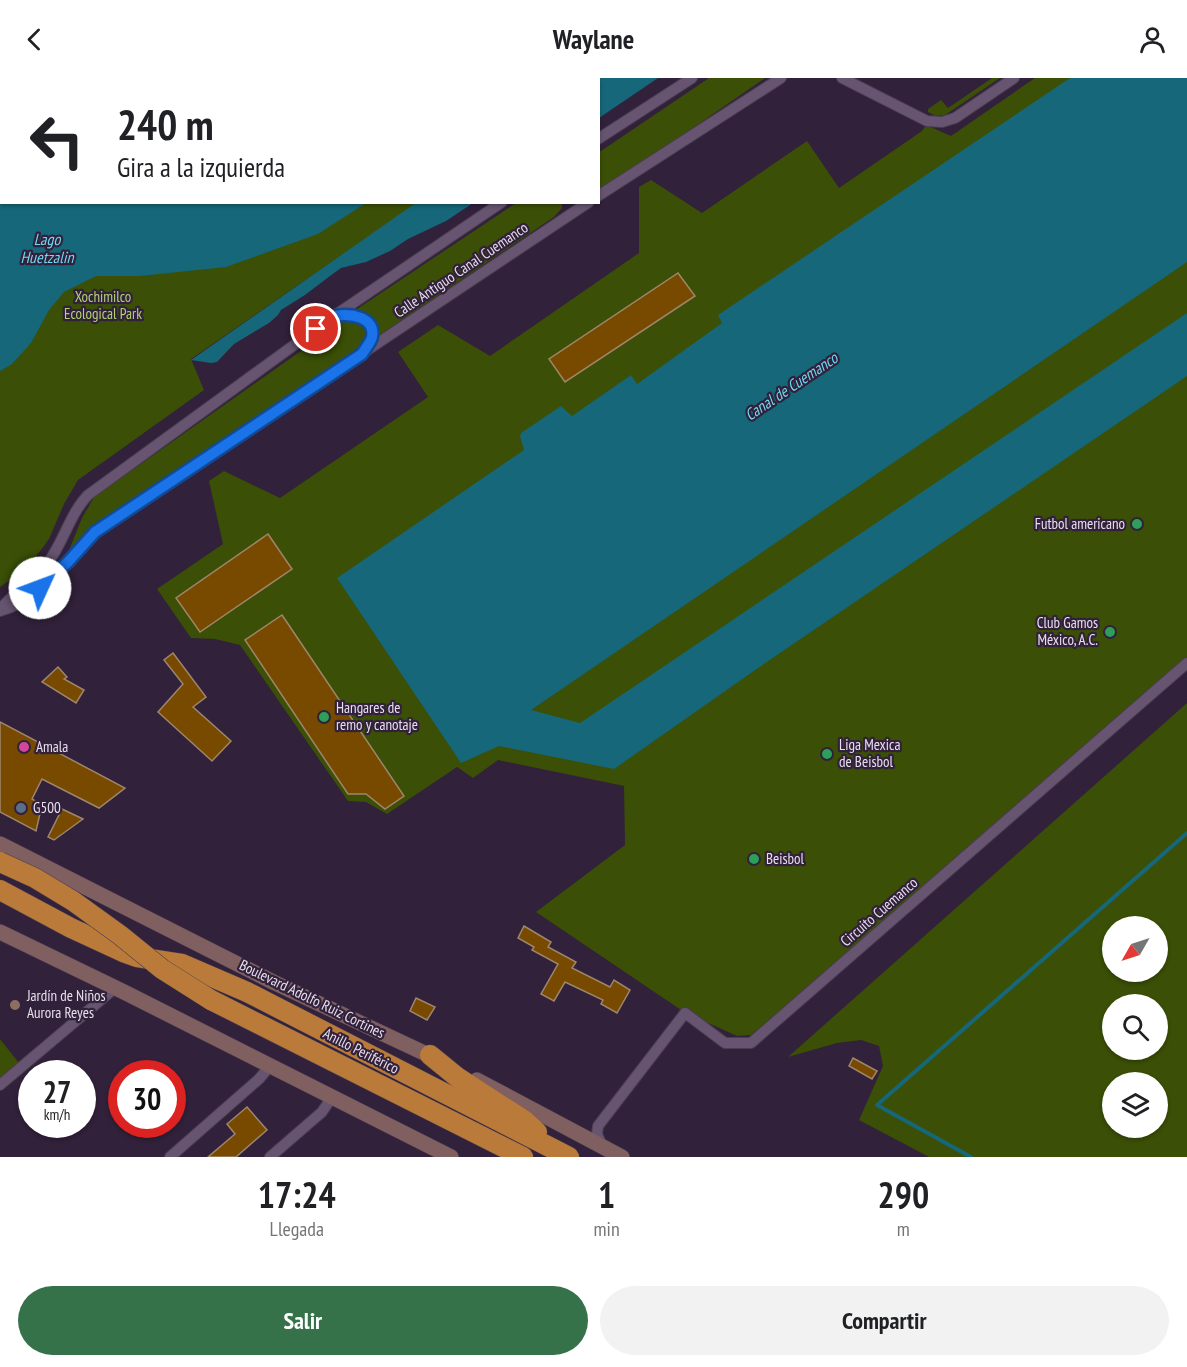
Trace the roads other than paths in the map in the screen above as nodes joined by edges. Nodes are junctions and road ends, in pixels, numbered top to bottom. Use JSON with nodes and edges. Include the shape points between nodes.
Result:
{"nodes":[{"id":1,"x":692,"y":78,"type":"edge"},
{"id":2,"x":781,"y":78,"type":"edge"},
{"id":3,"x":1014,"y":78,"type":"edge"},
{"id":4,"x":847,"y":79,"type":"edge"},
{"id":5,"x":600,"y":138,"type":"edge"},
{"id":6,"x":600,"y":195,"type":"edge"},
{"id":7,"x":499,"y":204,"type":"edge"},
{"id":8,"x":578,"y":204,"type":"edge"},
{"id":9,"x":586,"y":204,"type":"edge"},
{"id":10,"x":573,"y":213,"type":"junction"},
{"id":11,"x":334,"y":316,"type":"junction"},
{"id":12,"x":362,"y":354,"type":"junction"},
{"id":13,"x":0,"y":611,"type":"edge"},
{"id":14,"x":1187,"y":663,"type":"edge"},
{"id":15,"x":0,"y":844,"type":"edge"},
{"id":16,"x":0,"y":862,"type":"edge"},
{"id":17,"x":0,"y":890,"type":"edge"},
{"id":18,"x":0,"y":932,"type":"edge"},
{"id":19,"x":116,"y":988,"type":"junction"},
{"id":20,"x":430,"y":1055,"type":"junction"},
{"id":21,"x":270,"y":1066,"type":"junction"},
{"id":22,"x":0,"y":1085,"type":"edge"},
{"id":23,"x":332,"y":1097,"type":"junction"},
{"id":24,"x":600,"y":1122,"type":"junction"},
{"id":25,"x":576,"y":1133,"type":"junction"},
{"id":26,"x":604,"y":1147,"type":"junction"},
{"id":27,"x":564,"y":1154,"type":"edge"},
{"id":28,"x":170,"y":1157,"type":"edge"},
{"id":29,"x":270,"y":1157,"type":"edge"},
{"id":30,"x":451,"y":1157,"type":"edge"},
{"id":31,"x":523,"y":1157,"type":"edge"},
{"id":32,"x":622,"y":1157,"type":"edge"}],
"edges":[{"from":1,"to":5,"type":"street"},
{"from":2,"to":6,"type":"street"},
{"from":3,"to":4,"type":"street","via":[[955,118],[942,122],[927,121]]},
{"from":7,"to":11,"type":"street","name":"Calle Antiguo Canal Cuemanco"},
{"from":8,"to":10,"type":"street"},
{"from":9,"to":10,"type":"street","name":"Calle Antiguo Canal Cuemanco"},
{"from":10,"to":12,"type":"street","name":"Calle Antiguo Canal Cuemanco"},
{"from":11,"to":12,"type":"street","via":[[356,316],[367,321],[372,337]]},
{"from":11,"to":13,"type":"street","name":"Calle Antiguo Canal Cuemanco","via":[[88,495],[75,510],[46,567],[9,598]]},
{"from":12,"to":13,"type":"street","name":"Calle Antiguo Canal Cuemanco","via":[[95,532],[40,588],[16,607]]},
{"from":14,"to":24,"type":"street","name":"Circuito Cuemanco","via":[[751,1043],[725,1043],[685,1013]]},
{"from":15,"to":20,"type":"main road","name":"Boulevard Adolfo Ruiz Cortines","via":[[273,982]]},
{"from":16,"to":31,"type":"highway","name":"Anillo Periférico","bridge":true,"via":[[74,902],[162,969],[212,1000]]},
{"from":17,"to":27,"type":"highway","name":"Anillo Periférico","via":[[123,952],[182,963],[247,992]]},
{"from":18,"to":19,"type":"main road"},
{"from":19,"to":21,"type":"main road"},
{"from":19,"to":22,"type":"street"},
{"from":20,"to":25,"type":"main road","name":"Boulevard Adolfo Ruiz Cortines"},
{"from":20,"to":27,"type":"highway","via":[[525,1121]]},
{"from":21,"to":23,"type":"main road"},
{"from":21,"to":28,"type":"street"},
{"from":23,"to":29,"type":"street","via":[[322,1112]]},
{"from":23,"to":30,"type":"main road"},
{"from":24,"to":25,"type":"street","name":"Circuito Cuemanco"},
{"from":24,"to":26,"type":"street","via":[[597,1134]]},
{"from":25,"to":26,"type":"main road","name":"Boulevard Adolfo Ruiz Cortines"},
{"from":26,"to":32,"type":"main road","name":"Boulevard Adolfo Ruiz Cortines"}]}
